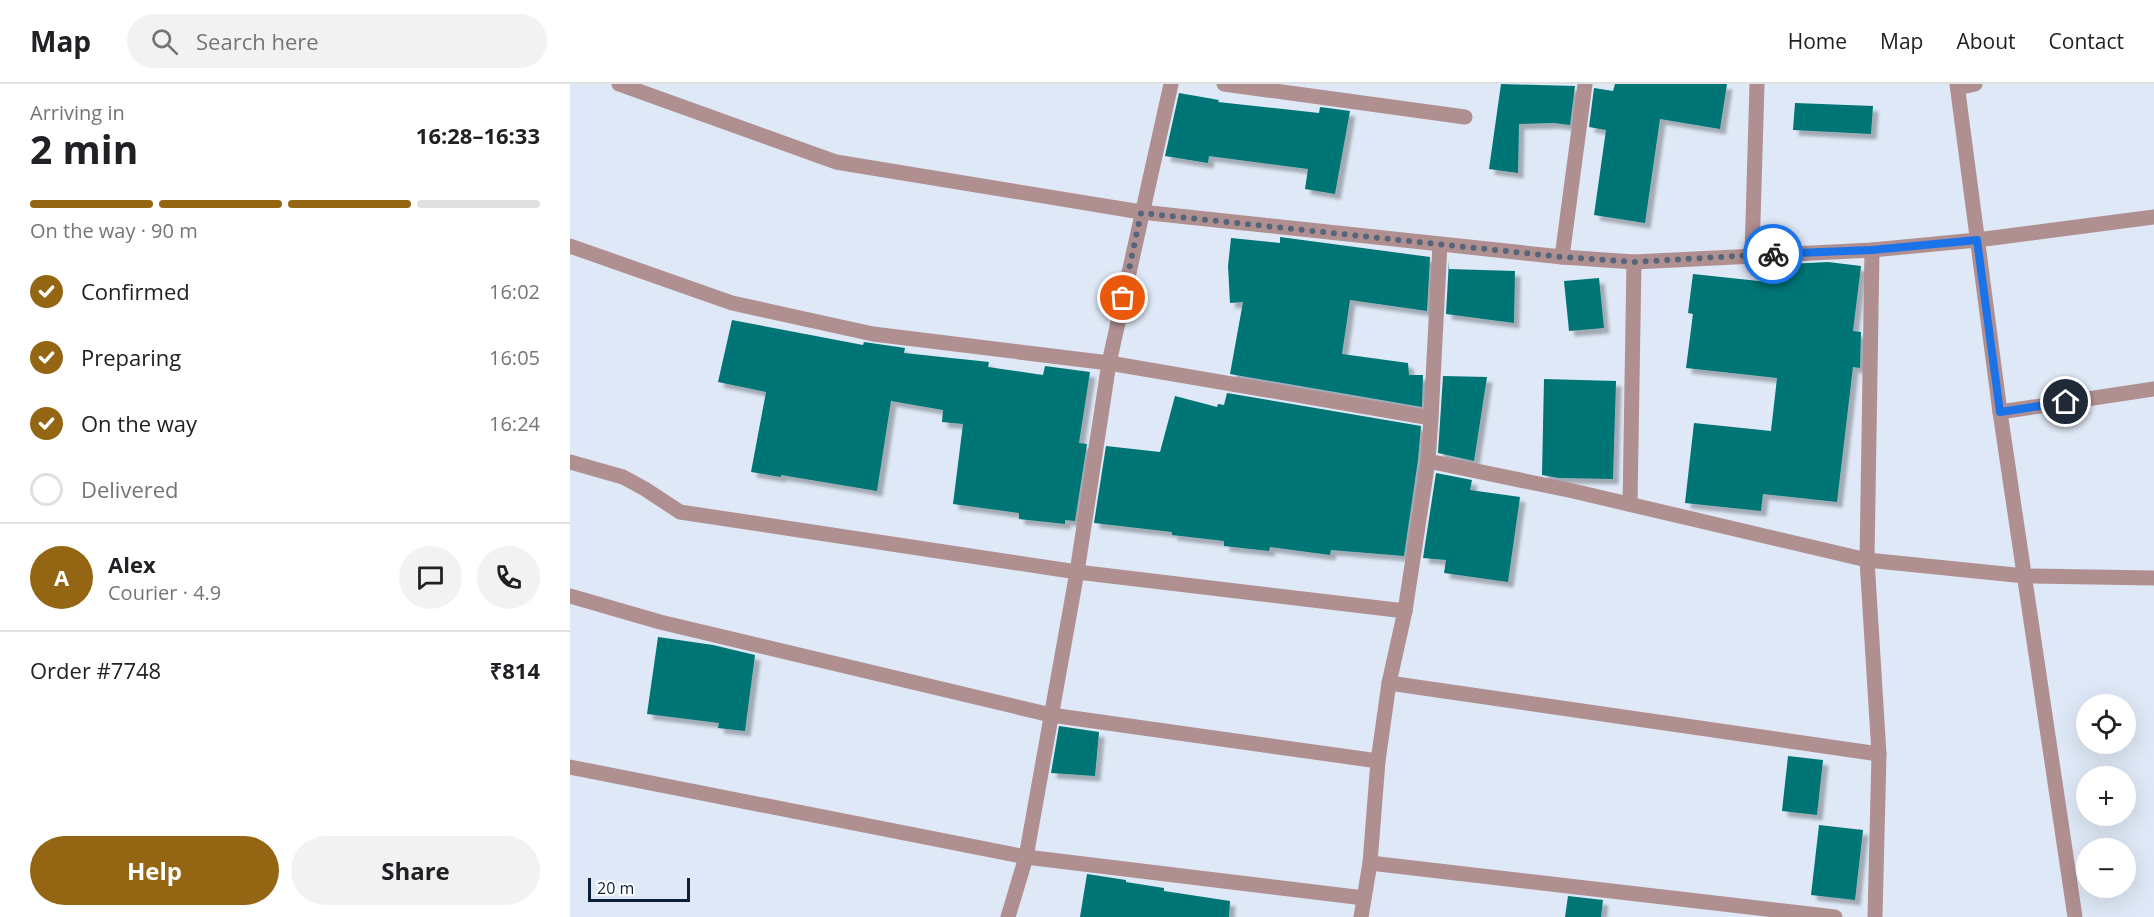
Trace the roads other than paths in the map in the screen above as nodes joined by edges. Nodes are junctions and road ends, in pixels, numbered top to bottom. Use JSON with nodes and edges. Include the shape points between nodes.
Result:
{"nodes":[{"id":1,"x":619,"y":84,"type":"edge"},
{"id":2,"x":1171,"y":84,"type":"edge"},
{"id":3,"x":1224,"y":84,"type":"edge"},
{"id":4,"x":1585,"y":84,"type":"edge"},
{"id":5,"x":1757,"y":84,"type":"edge"},
{"id":6,"x":1975,"y":84,"type":"edge"},
{"id":7,"x":1958,"y":86,"type":"edge"},
{"id":8,"x":1465,"y":117,"type":"dead end"},
{"id":9,"x":1141,"y":213,"type":"junction"},
{"id":10,"x":2154,"y":217,"type":"edge"},
{"id":11,"x":1977,"y":240,"type":"junction"},
{"id":12,"x":1440,"y":244,"type":"junction"},
{"id":13,"x":570,"y":246,"type":"edge"},
{"id":14,"x":1872,"y":250,"type":"junction"},
{"id":15,"x":1752,"y":255,"type":"junction"},
{"id":16,"x":1562,"y":257,"type":"junction"},
{"id":17,"x":1634,"y":262,"type":"junction"},
{"id":18,"x":1109,"y":363,"type":"junction"},
{"id":19,"x":2154,"y":389,"type":"edge"},
{"id":20,"x":2000,"y":412,"type":"junction"},
{"id":21,"x":1431,"y":418,"type":"junction"},
{"id":22,"x":1428,"y":461,"type":"junction"},
{"id":23,"x":570,"y":462,"type":"edge"},
{"id":24,"x":1630,"y":504,"type":"junction"},
{"id":25,"x":1867,"y":561,"type":"junction"},
{"id":26,"x":1077,"y":572,"type":"junction"},
{"id":27,"x":2025,"y":576,"type":"junction"},
{"id":28,"x":2154,"y":578,"type":"edge"},
{"id":29,"x":570,"y":596,"type":"edge"},
{"id":30,"x":1405,"y":611,"type":"junction"},
{"id":31,"x":1389,"y":683,"type":"junction"},
{"id":32,"x":1051,"y":715,"type":"junction"},
{"id":33,"x":1879,"y":754,"type":"junction"},
{"id":34,"x":1378,"y":760,"type":"junction"},
{"id":35,"x":570,"y":767,"type":"edge"},
{"id":36,"x":1026,"y":857,"type":"junction"},
{"id":37,"x":1370,"y":863,"type":"junction"},
{"id":38,"x":1364,"y":898,"type":"junction"},
{"id":39,"x":1008,"y":917,"type":"edge"},
{"id":40,"x":1361,"y":917,"type":"edge"},
{"id":41,"x":1835,"y":917,"type":"edge"},
{"id":42,"x":1875,"y":917,"type":"edge"},
{"id":43,"x":2075,"y":917,"type":"edge"}],
"edges":[{"from":1,"to":9,"type":"street","via":[[836,162]]},
{"from":2,"to":9,"type":"street"},
{"from":3,"to":8,"type":"street"},
{"from":4,"to":16,"type":"street"},
{"from":5,"to":15,"type":"street"},
{"from":6,"to":7,"type":"street"},
{"from":7,"to":11,"type":"street"},
{"from":9,"to":12,"type":"street"},
{"from":9,"to":18,"type":"street"},
{"from":10,"to":11,"type":"street"},
{"from":11,"to":14,"type":"street"},
{"from":11,"to":20,"type":"street"},
{"from":12,"to":16,"type":"street"},
{"from":12,"to":21,"type":"street"},
{"from":13,"to":18,"type":"street","via":[[732,303],[817,322],[873,334]]},
{"from":14,"to":15,"type":"street"},
{"from":14,"to":25,"type":"street"},
{"from":15,"to":17,"type":"street"},
{"from":16,"to":17,"type":"street"},
{"from":17,"to":24,"type":"street"},
{"from":18,"to":21,"type":"street"},
{"from":18,"to":26,"type":"street"},
{"from":19,"to":20,"type":"street"},
{"from":20,"to":27,"type":"street"},
{"from":21,"to":22,"type":"street"},
{"from":22,"to":24,"type":"street"},
{"from":22,"to":30,"type":"street"},
{"from":23,"to":26,"type":"street","via":[[623,477],[680,512]]},
{"from":24,"to":25,"type":"street"},
{"from":25,"to":27,"type":"street"},
{"from":25,"to":33,"type":"street"},
{"from":26,"to":30,"type":"street"},
{"from":26,"to":32,"type":"street"},
{"from":27,"to":28,"type":"street"},
{"from":27,"to":43,"type":"street"},
{"from":29,"to":32,"type":"street","via":[[671,625]]},
{"from":30,"to":31,"type":"street"},
{"from":31,"to":33,"type":"street"},
{"from":31,"to":34,"type":"street"},
{"from":32,"to":34,"type":"street"},
{"from":32,"to":36,"type":"street"},
{"from":33,"to":42,"type":"street"},
{"from":34,"to":37,"type":"street"},
{"from":35,"to":36,"type":"street"},
{"from":36,"to":38,"type":"street"},
{"from":36,"to":39,"type":"street"},
{"from":37,"to":38,"type":"street"},
{"from":37,"to":41,"type":"street"},
{"from":38,"to":40,"type":"street"}]}
